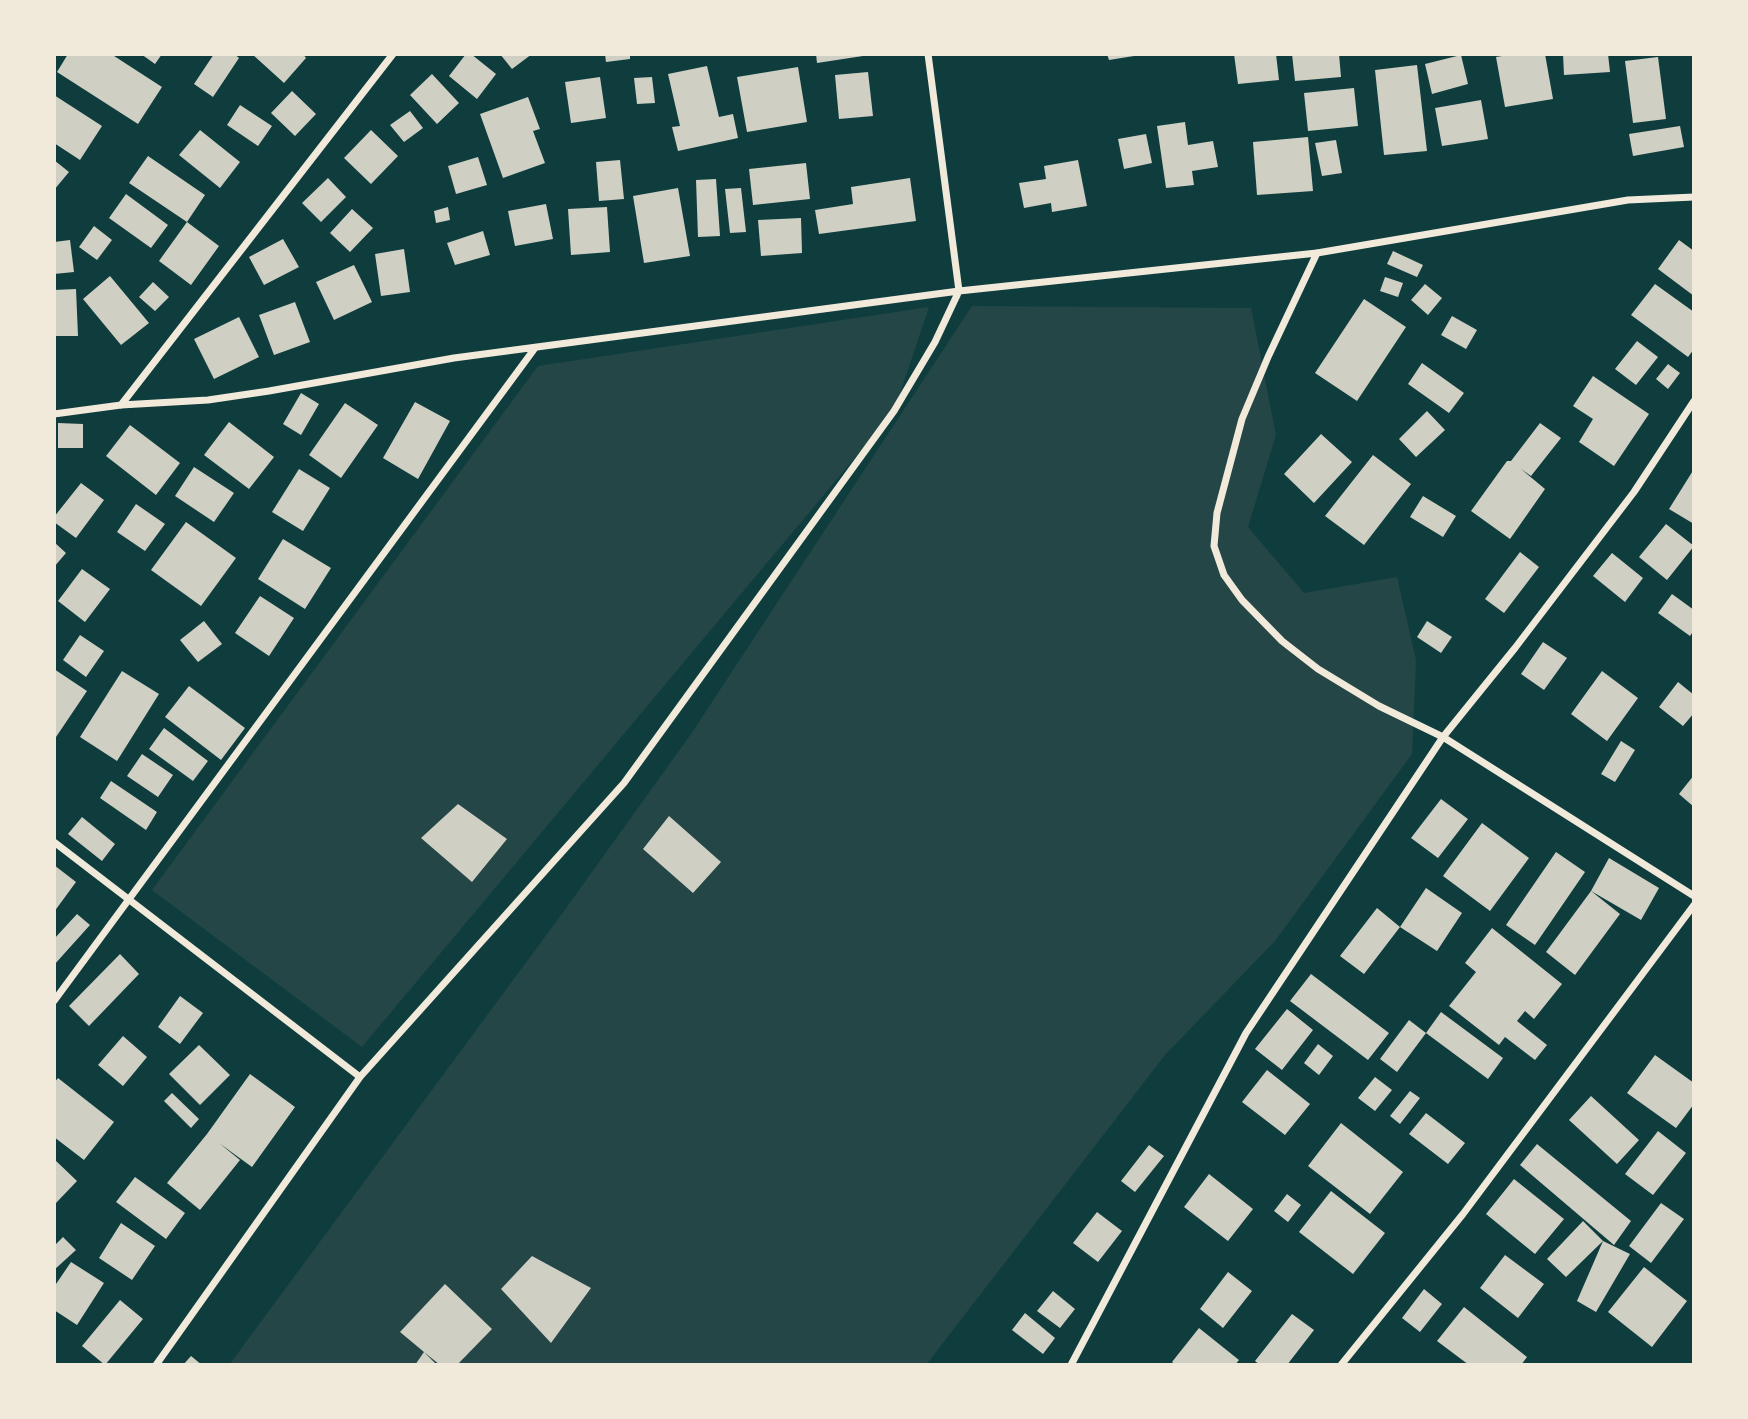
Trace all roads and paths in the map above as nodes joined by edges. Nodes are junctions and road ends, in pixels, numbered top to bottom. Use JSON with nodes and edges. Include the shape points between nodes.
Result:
{"nodes":[{"id":1,"x":393,"y":54,"type":"edge"},
{"id":2,"x":928,"y":54,"type":"edge"},
{"id":3,"x":1694,"y":197,"type":"edge"},
{"id":4,"x":1317,"y":253,"type":"junction"},
{"id":5,"x":959,"y":292,"type":"junction"},
{"id":6,"x":535,"y":348,"type":"junction"},
{"id":7,"x":1694,"y":401,"type":"edge"},
{"id":8,"x":121,"y":405,"type":"junction"},
{"id":9,"x":54,"y":414,"type":"edge"},
{"id":10,"x":1443,"y":737,"type":"junction"},
{"id":11,"x":54,"y":842,"type":"edge"},
{"id":12,"x":1694,"y":896,"type":"edge"},
{"id":13,"x":130,"y":898,"type":"junction"},
{"id":14,"x":1694,"y":905,"type":"edge"},
{"id":15,"x":54,"y":1000,"type":"edge"},
{"id":16,"x":360,"y":1077,"type":"junction"},
{"id":17,"x":156,"y":1365,"type":"edge"},
{"id":18,"x":1072,"y":1365,"type":"edge"},
{"id":19,"x":1340,"y":1365,"type":"edge"}],
"edges":[{"from":1,"to":8,"type":"street"},
{"from":2,"to":5,"type":"street"},
{"from":3,"to":4,"type":"street","via":[[1628,200]]},
{"from":4,"to":5,"type":"street"},
{"from":4,"to":10,"type":"street","via":[[1242,419],[1217,513],[1217,562],[1242,600],[1318,669]]},
{"from":5,"to":6,"type":"street"},
{"from":5,"to":16,"type":"street","via":[[894,411],[624,783]]},
{"from":6,"to":8,"type":"street","via":[[220,398]]},
{"from":6,"to":13,"type":"street"},
{"from":7,"to":10,"type":"street","via":[[1634,492]]},
{"from":8,"to":9,"type":"street"},
{"from":10,"to":12,"type":"street"},
{"from":10,"to":18,"type":"street","via":[[1246,1032]]},
{"from":11,"to":13,"type":"street"},
{"from":13,"to":15,"type":"street"},
{"from":13,"to":16,"type":"street"},
{"from":14,"to":19,"type":"street","via":[[1463,1214]]},
{"from":16,"to":17,"type":"street"}]}
